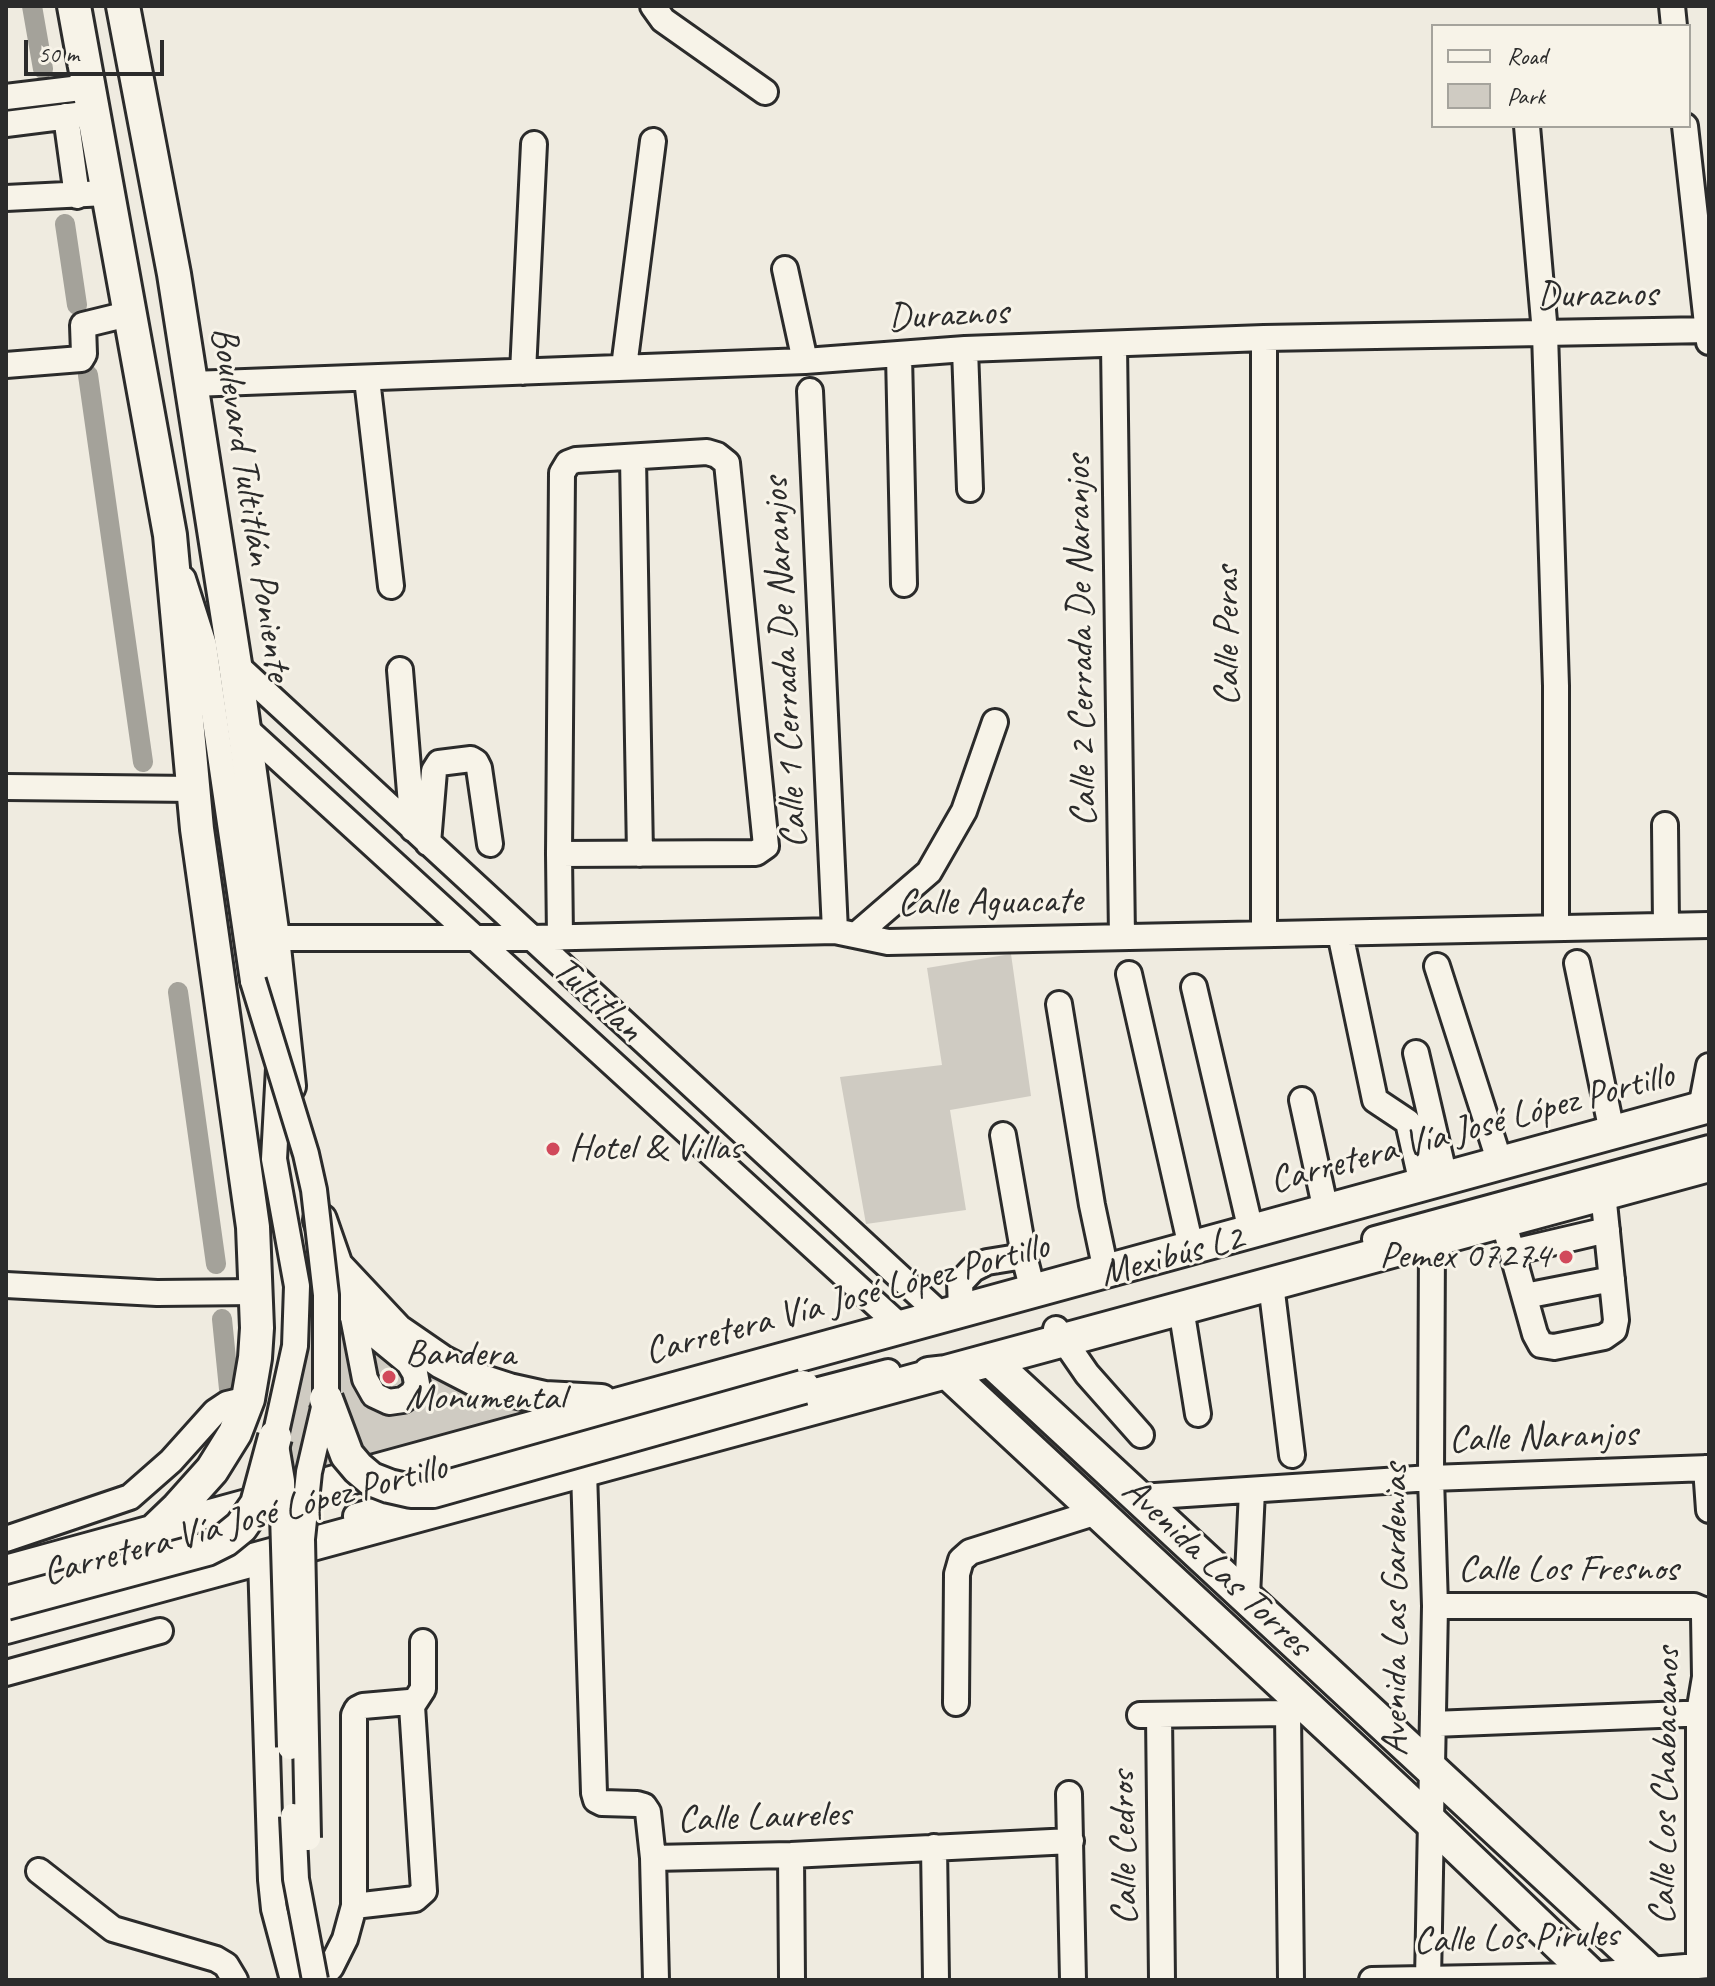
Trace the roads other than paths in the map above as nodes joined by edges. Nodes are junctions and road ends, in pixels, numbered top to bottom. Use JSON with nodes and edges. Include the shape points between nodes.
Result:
{"nodes":[{"id":1,"x":74,"y":6,"type":"edge"},
{"id":2,"x":123,"y":6,"type":"edge"},
{"id":3,"x":653,"y":6,"type":"edge"},
{"id":4,"x":765,"y":92,"type":"dead end"},
{"id":5,"x":6,"y":97,"type":"edge"},
{"id":6,"x":82,"y":105,"type":"junction"},
{"id":7,"x":6,"y":124,"type":"edge"},
{"id":8,"x":1527,"y":128,"type":"edge"},
{"id":9,"x":1686,"y":128,"type":"edge"},
{"id":10,"x":653,"y":141,"type":"dead end"},
{"id":11,"x":534,"y":144,"type":"dead end"},
{"id":12,"x":1699,"y":150,"type":"edge"},
{"id":13,"x":92,"y":194,"type":"junction"},
{"id":14,"x":6,"y":198,"type":"edge"},
{"id":15,"x":785,"y":269,"type":"dead end"},
{"id":16,"x":174,"y":274,"type":"junction"},
{"id":17,"x":125,"y":299,"type":"junction"},
{"id":18,"x":1709,"y":330,"type":"edge"},
{"id":19,"x":1545,"y":333,"type":"junction"},
{"id":20,"x":1264,"y":338,"type":"junction"},
{"id":21,"x":1709,"y":342,"type":"edge"},
{"id":22,"x":1114,"y":345,"type":"junction"},
{"id":23,"x":965,"y":349,"type":"junction"},
{"id":24,"x":899,"y":355,"type":"junction"},
{"id":25,"x":805,"y":361,"type":"junction"},
{"id":26,"x":6,"y":365,"type":"edge"},
{"id":27,"x":624,"y":367,"type":"junction"},
{"id":28,"x":523,"y":372,"type":"junction"},
{"id":29,"x":367,"y":379,"type":"junction"},
{"id":30,"x":192,"y":384,"type":"junction"},
{"id":31,"x":810,"y":391,"type":"dead end"},
{"id":32,"x":633,"y":458,"type":"junction"},
{"id":33,"x":970,"y":489,"type":"dead end"},
{"id":34,"x":170,"y":535,"type":"junction"},
{"id":35,"x":904,"y":584,"type":"dead end"},
{"id":36,"x":391,"y":586,"type":"dead end"},
{"id":37,"x":235,"y":664,"type":"junction"},
{"id":38,"x":400,"y":670,"type":"dead end"},
{"id":39,"x":995,"y":722,"type":"dead end"},
{"id":40,"x":244,"y":727,"type":"junction"},
{"id":41,"x":6,"y":787,"type":"edge"},
{"id":42,"x":194,"y":789,"type":"junction"},
{"id":43,"x":1665,"y":825,"type":"dead end"},
{"id":44,"x":420,"y":836,"type":"junction"},
{"id":45,"x":490,"y":844,"type":"dead end"},
{"id":46,"x":559,"y":854,"type":"junction"},
{"id":47,"x":640,"y":854,"type":"junction"},
{"id":48,"x":1709,"y":925,"type":"edge"},
{"id":49,"x":1666,"y":926,"type":"junction"},
{"id":50,"x":1556,"y":928,"type":"junction"},
{"id":51,"x":846,"y":933,"type":"junction"},
{"id":52,"x":1340,"y":933,"type":"junction"},
{"id":53,"x":1264,"y":934,"type":"junction"},
{"id":54,"x":475,"y":937,"type":"junction"},
{"id":55,"x":1122,"y":937,"type":"junction"},
{"id":56,"x":273,"y":938,"type":"junction"},
{"id":57,"x":532,"y":938,"type":"junction"},
{"id":58,"x":560,"y":938,"type":"junction"},
{"id":59,"x":1577,"y":963,"type":"dead end"},
{"id":60,"x":1437,"y":966,"type":"dead end"},
{"id":61,"x":1129,"y":974,"type":"dead end"},
{"id":62,"x":1194,"y":987,"type":"dead end"},
{"id":63,"x":1059,"y":1004,"type":"dead end"},
{"id":64,"x":281,"y":1018,"type":"junction"},
{"id":65,"x":1416,"y":1053,"type":"dead end"},
{"id":66,"x":1709,"y":1066,"type":"edge"},
{"id":67,"x":1302,"y":1100,"type":"dead end"},
{"id":68,"x":1706,"y":1109,"type":"edge"},
{"id":69,"x":1612,"y":1132,"type":"junction"},
{"id":70,"x":1003,"y":1135,"type":"dead end"},
{"id":71,"x":1709,"y":1148,"type":"edge"},
{"id":72,"x":1500,"y":1163,"type":"junction"},
{"id":73,"x":1709,"y":1165,"type":"edge"},
{"id":74,"x":1434,"y":1181,"type":"junction"},
{"id":75,"x":1603,"y":1193,"type":"junction"},
{"id":76,"x":1326,"y":1211,"type":"junction"},
{"id":77,"x":1503,"y":1220,"type":"junction"},
{"id":78,"x":1607,"y":1230,"type":"junction"},
{"id":79,"x":1251,"y":1231,"type":"junction"},
{"id":80,"x":1432,"y":1239,"type":"junction"},
{"id":81,"x":1191,"y":1247,"type":"junction"},
{"id":82,"x":1513,"y":1252,"type":"junction"},
{"id":83,"x":1024,"y":1256,"type":"junction"},
{"id":84,"x":336,"y":1266,"type":"junction"},
{"id":85,"x":1106,"y":1271,"type":"junction"},
{"id":86,"x":1612,"y":1279,"type":"junction"},
{"id":87,"x":1271,"y":1284,"type":"junction"},
{"id":88,"x":6,"y":1285,"type":"edge"},
{"id":89,"x":1033,"y":1291,"type":"junction"},
{"id":90,"x":256,"y":1292,"type":"junction"},
{"id":91,"x":1525,"y":1296,"type":"junction"},
{"id":92,"x":1181,"y":1308,"type":"junction"},
{"id":93,"x":952,"y":1312,"type":"junction"},
{"id":94,"x":353,"y":1317,"type":"dead end"},
{"id":95,"x":901,"y":1327,"type":"junction"},
{"id":96,"x":1059,"y":1334,"type":"junction"},
{"id":97,"x":990,"y":1360,"type":"junction"},
{"id":98,"x":947,"y":1372,"type":"junction"},
{"id":99,"x":817,"y":1386,"type":"junction"},
{"id":100,"x":248,"y":1399,"type":"junction"},
{"id":101,"x":326,"y":1399,"type":"junction"},
{"id":102,"x":628,"y":1402,"type":"junction"},
{"id":103,"x":1198,"y":1414,"type":"dead end"},
{"id":104,"x":1141,"y":1435,"type":"dead end"},
{"id":105,"x":275,"y":1437,"type":"junction"},
{"id":106,"x":1292,"y":1455,"type":"dead end"},
{"id":107,"x":1707,"y":1468,"type":"edge"},
{"id":108,"x":584,"y":1471,"type":"junction"},
{"id":109,"x":1431,"y":1478,"type":"junction"},
{"id":110,"x":1252,"y":1491,"type":"junction"},
{"id":111,"x":1140,"y":1497,"type":"junction"},
{"id":112,"x":1709,"y":1510,"type":"edge"},
{"id":113,"x":1097,"y":1512,"type":"junction"},
{"id":114,"x":151,"y":1533,"type":"junction"},
{"id":115,"x":6,"y":1539,"type":"edge"},
{"id":116,"x":261,"y":1559,"type":"junction"},
{"id":117,"x":6,"y":1572,"type":"edge"},
{"id":118,"x":6,"y":1578,"type":"edge"},
{"id":119,"x":1247,"y":1596,"type":"junction"},
{"id":120,"x":1705,"y":1601,"type":"edge"},
{"id":121,"x":6,"y":1603,"type":"edge"},
{"id":122,"x":1435,"y":1606,"type":"junction"},
{"id":123,"x":6,"y":1611,"type":"edge"},
{"id":124,"x":6,"y":1627,"type":"edge"},
{"id":125,"x":160,"y":1631,"type":"dead end"},
{"id":126,"x":423,"y":1642,"type":"dead end"},
{"id":127,"x":6,"y":1673,"type":"edge"},
{"id":128,"x":956,"y":1703,"type":"dead end"},
{"id":129,"x":412,"y":1706,"type":"junction"},
{"id":130,"x":1295,"y":1707,"type":"junction"},
{"id":131,"x":1704,"y":1713,"type":"edge"},
{"id":132,"x":1433,"y":1724,"type":"junction"},
{"id":133,"x":1432,"y":1767,"type":"junction"},
{"id":134,"x":1069,"y":1794,"type":"dead end"},
{"id":135,"x":1431,"y":1822,"type":"junction"},
{"id":136,"x":1071,"y":1841,"type":"junction"},
{"id":137,"x":934,"y":1847,"type":"junction"},
{"id":138,"x":791,"y":1855,"type":"junction"},
{"id":139,"x":653,"y":1858,"type":"junction"},
{"id":140,"x":39,"y":1871,"type":"dead end"},
{"id":141,"x":354,"y":1906,"type":"junction"},
{"id":142,"x":1704,"y":1965,"type":"edge"},
{"id":143,"x":1654,"y":1975,"type":"edge"},
{"id":144,"x":312,"y":1978,"type":"edge"},
{"id":145,"x":1587,"y":1978,"type":"edge"},
{"id":146,"x":1428,"y":1979,"type":"edge"},
{"id":147,"x":235,"y":1980,"type":"edge"},
{"id":148,"x":656,"y":1980,"type":"edge"},
{"id":149,"x":792,"y":1980,"type":"edge"},
{"id":150,"x":936,"y":1980,"type":"edge"},
{"id":151,"x":1073,"y":1980,"type":"edge"},
{"id":152,"x":1162,"y":1980,"type":"edge"},
{"id":153,"x":1291,"y":1980,"type":"edge"},
{"id":154,"x":1372,"y":1980,"type":"edge"}],
"edges":[{"from":1,"to":6,"type":"main road","name":"Boulevard Tultitlán Poniente"},
{"from":2,"to":16,"type":"main road","name":"Boulevard Tultitlán Poniente"},
{"from":3,"to":4,"type":"street","via":[[663,20]]},
{"from":5,"to":6,"type":"street"},
{"from":6,"to":7,"type":"street"},
{"from":6,"to":13,"type":"main road","name":"Boulevard Tultitlán Poniente"},
{"from":8,"to":19,"type":"street"},
{"from":9,"to":12,"type":"street"},
{"from":10,"to":27,"type":"street"},
{"from":11,"to":28,"type":"street"},
{"from":12,"to":18,"type":"street"},
{"from":13,"to":14,"type":"street"},
{"from":13,"to":17,"type":"main road","name":"Boulevard Tultitlán Poniente"},
{"from":15,"to":25,"type":"street"},
{"from":16,"to":17,"type":"main road"},
{"from":16,"to":30,"type":"main road","name":"Boulevard Tultitlán Poniente"},
{"from":17,"to":26,"type":"street","via":[[83,325],[81,359]]},
{"from":17,"to":34,"type":"main road","name":"Boulevard Tultitlán Poniente"},
{"from":18,"to":19,"type":"street","name":"Duraznos"},
{"from":18,"to":21,"type":"street"},
{"from":19,"to":20,"type":"street","name":"Duraznos"},
{"from":19,"to":50,"type":"street","via":[[1556,686]]},
{"from":20,"to":22,"type":"street","name":"Duraznos"},
{"from":20,"to":53,"type":"street","name":"Calle Peras"},
{"from":22,"to":23,"type":"street","name":"Duraznos"},
{"from":22,"to":55,"type":"street","name":"Calle 2 Cerrada De Naranjos"},
{"from":23,"to":24,"type":"street","name":"Duraznos"},
{"from":23,"to":33,"type":"street"},
{"from":24,"to":25,"type":"street","name":"Duraznos"},
{"from":24,"to":35,"type":"street"},
{"from":25,"to":27,"type":"street","name":"Duraznos"},
{"from":27,"to":28,"type":"street","name":"Duraznos"},
{"from":28,"to":29,"type":"street","name":"Duraznos"},
{"from":29,"to":30,"type":"street","name":"Duraznos"},
{"from":29,"to":36,"type":"street"},
{"from":30,"to":37,"type":"main road","name":"Boulevard Tultitlán Poniente"},
{"from":31,"to":51,"type":"street","name":"Calle 1 Cerrada De Naranjos"},
{"from":32,"to":46,"type":"street","via":[[576,460],[562,473]]},
{"from":32,"to":47,"type":"street"},
{"from":32,"to":47,"type":"street","via":[[707,452],[727,463],[766,836],[766,846],[756,853]]},
{"from":34,"to":42,"type":"main road"},
{"from":34,"to":101,"type":"street","name":"Boulevard Tultitlán Poniente","bridge":true,"via":[[204,645],[253,981],[314,1190],[326,1295]]},
{"from":37,"to":40,"type":"main road","name":"Boulevard Tultitlán Poniente"},
{"from":37,"to":44,"type":"street","name":"Tultitlan"},
{"from":38,"to":44,"type":"street"},
{"from":39,"to":51,"type":"street","via":[[964,811],[929,872]]},
{"from":40,"to":54,"type":"street","name":"Tultitlan"},
{"from":40,"to":56,"type":"main road","name":"Boulevard Tultitlán Poniente"},
{"from":41,"to":42,"type":"street"},
{"from":42,"to":90,"type":"main road","via":[[253,1227]]},
{"from":43,"to":49,"type":"street"},
{"from":44,"to":45,"type":"street","via":[[439,763],[471,759],[479,768]]},
{"from":44,"to":57,"type":"street","name":"Tultitlan"},
{"from":46,"to":47,"type":"street"},
{"from":46,"to":58,"type":"street"},
{"from":48,"to":49,"type":"street","name":"Calle Aguacate"},
{"from":49,"to":50,"type":"street","name":"Calle Aguacate"},
{"from":50,"to":52,"type":"street","name":"Calle Aguacate"},
{"from":51,"to":55,"type":"street","name":"Calle Aguacate","via":[[888,942]]},
{"from":51,"to":58,"type":"street","name":"Calle Aguacate"},
{"from":52,"to":53,"type":"street","name":"Calle Aguacate"},
{"from":52,"to":74,"type":"street","via":[[1375,1100],[1408,1122]]},
{"from":53,"to":55,"type":"street","name":"Calle Aguacate"},
{"from":54,"to":56,"type":"street","name":"Calle Aguacate"},
{"from":54,"to":57,"type":"street","name":"Calle Aguacate"},
{"from":54,"to":95,"type":"street","name":"Tultitlan"},
{"from":56,"to":64,"type":"main road","name":"Boulevard Tultitlán Poniente"},
{"from":57,"to":58,"type":"street","name":"Calle Aguacate"},
{"from":57,"to":93,"type":"street","name":"Tultitlan"},
{"from":59,"to":69,"type":"street"},
{"from":60,"to":72,"type":"street"},
{"from":61,"to":81,"type":"street"},
{"from":62,"to":79,"type":"street"},
{"from":63,"to":85,"type":"street"},
{"from":64,"to":84,"type":"main road","name":"Boulevard Tultitlán Poniente","via":[[295,1137]]},
{"from":64,"to":105,"type":"street","via":[[274,1159],[297,1286],[295,1346]]},
{"from":65,"to":74,"type":"street","via":[[1436,1150]]},
{"from":66,"to":68,"type":"street"},
{"from":67,"to":76,"type":"street"},
{"from":68,"to":69,"type":"main road","name":"Carretera Vía José López Portillo"},
{"from":68,"to":118,"type":"street","name":"Mexibús L2"},
{"from":69,"to":72,"type":"main road","name":"Carretera Vía José López Portillo"},
{"from":70,"to":83,"type":"street"},
{"from":71,"to":96,"type":"street","name":"Mexibús L2"},
{"from":72,"to":74,"type":"main road","name":"Carretera Vía José López Portillo"},
{"from":73,"to":75,"type":"main road","name":"Carretera Vía José López Portillo"},
{"from":74,"to":76,"type":"main road","name":"Carretera Vía José López Portillo"},
{"from":75,"to":77,"type":"main road","name":"Carretera Vía José López Portillo"},
{"from":75,"to":78,"type":"street"},
{"from":76,"to":79,"type":"main road","name":"Carretera Vía José López Portillo"},
{"from":77,"to":80,"type":"main road","name":"Carretera Vía José López Portillo"},
{"from":77,"to":82,"type":"street"},
{"from":78,"to":82,"type":"street"},
{"from":78,"to":86,"type":"street"},
{"from":79,"to":81,"type":"main road","name":"Carretera Vía José López Portillo"},
{"from":80,"to":87,"type":"main road","name":"Carretera Vía José López Portillo"},
{"from":80,"to":109,"type":"street","name":"Avenida Las Gardenias"},
{"from":81,"to":85,"type":"main road","name":"Carretera Vía José López Portillo"},
{"from":82,"to":91,"type":"street"},
{"from":83,"to":89,"type":"street"},
{"from":83,"to":93,"type":"street","via":[[973,1269],[960,1283]]},
{"from":84,"to":94,"type":"street"},
{"from":84,"to":102,"type":"main road","via":[[397,1331],[475,1379],[545,1398]]},
{"from":85,"to":89,"type":"main road","name":"Carretera Vía José López Portillo"},
{"from":86,"to":91,"type":"street"},
{"from":86,"to":91,"type":"street","via":[[1614,1330],[1604,1337],[1554,1347],[1541,1345]]},
{"from":87,"to":92,"type":"main road","name":"Carretera Vía José López Portillo"},
{"from":87,"to":106,"type":"street"},
{"from":88,"to":90,"type":"street"},
{"from":89,"to":93,"type":"main road","name":"Carretera Vía José López Portillo"},
{"from":90,"to":100,"type":"main road"},
{"from":92,"to":96,"type":"main road","name":"Carretera Vía José López Portillo"},
{"from":92,"to":103,"type":"street"},
{"from":93,"to":95,"type":"main road","name":"Carretera Vía José López Portillo"},
{"from":95,"to":102,"type":"main road","name":"Carretera Vía José López Portillo"},
{"from":96,"to":97,"type":"main road","name":"Carretera Vía José López Portillo"},
{"from":96,"to":99,"type":"street","name":"Mexibús L2"},
{"from":96,"to":104,"type":"street"},
{"from":97,"to":98,"type":"main road","name":"Carretera Vía José López Portillo"},
{"from":97,"to":111,"type":"main road","name":"Avenida Las Torres"},
{"from":98,"to":99,"type":"main road"},
{"from":98,"to":108,"type":"main road","name":"Carretera Vía José López Portillo"},
{"from":98,"to":113,"type":"main road","name":"Avenida Las Torres"},
{"from":99,"to":101,"type":"main road","bridge":true,"via":[[433,1491],[389,1486],[358,1468],[343,1446]]},
{"from":99,"to":123,"type":"street","name":"Mexibús L2"},
{"from":100,"to":114,"type":"main road","via":[[212,1470]]},
{"from":100,"to":115,"type":"street","via":[[215,1412],[130,1497]]},
{"from":101,"to":144,"type":"street","name":"Boulevard Tultitlán Poniente","bridge":true,"via":[[309,1472],[302,1539]]},
{"from":102,"to":114,"type":"main road","name":"Carretera Vía José López Portillo"},
{"from":105,"to":121,"type":"main road","bridge":true,"via":[[257,1504],[225,1540]]},
{"from":105,"to":144,"type":"street","bridge":true,"via":[[282,1481],[296,1879]]},
{"from":107,"to":109,"type":"street","name":"Calle Naranjos"},
{"from":107,"to":112,"type":"street"},
{"from":108,"to":116,"type":"main road","name":"Carretera Vía José López Portillo"},
{"from":108,"to":139,"type":"street","name":"Calle Laureles","via":[[594,1793],[602,1803],[644,1806]]},
{"from":109,"to":110,"type":"street","name":"Calle Naranjos"},
{"from":109,"to":122,"type":"street","name":"Avenida Las Gardenias"},
{"from":110,"to":111,"type":"street","name":"Calle Naranjos"},
{"from":110,"to":119,"type":"street"},
{"from":111,"to":119,"type":"main road","name":"Avenida Las Torres"},
{"from":113,"to":128,"type":"street","via":[[970,1552],[961,1560]]},
{"from":113,"to":130,"type":"main road","name":"Avenida Las Torres"},
{"from":114,"to":117,"type":"main road","name":"Carretera Vía José López Portillo"},
{"from":116,"to":124,"type":"main road","name":"Carretera Vía José López Portillo"},
{"from":116,"to":144,"type":"street","via":[[274,1909]]},
{"from":119,"to":133,"type":"main road","name":"Avenida Las Torres"},
{"from":120,"to":122,"type":"street","name":"Calle Los Fresnos","via":[[1694,1606]]},
{"from":120,"to":131,"type":"street","name":"Calle Los Chabacanos"},
{"from":122,"to":132,"type":"street","name":"Avenida Las Gardenias"},
{"from":125,"to":127,"type":"street"},
{"from":126,"to":129,"type":"street","via":[[423,1689]]},
{"from":129,"to":141,"type":"street","via":[[403,1701],[363,1706],[354,1715]]},
{"from":129,"to":141,"type":"street","via":[[424,1891],[415,1899]]},
{"from":130,"to":135,"type":"main road","name":"Avenida Las Torres"},
{"from":130,"to":152,"type":"street","name":"Calle Cedros","via":[[1150,1715]]},
{"from":130,"to":153,"type":"street"},
{"from":131,"to":132,"type":"street"},
{"from":131,"to":142,"type":"street","name":"Calle Los Chabacanos"},
{"from":132,"to":133,"type":"street","name":"Avenida Las Gardenias"},
{"from":133,"to":135,"type":"street","name":"Avenida Las Gardenias"},
{"from":133,"to":143,"type":"main road","name":"Avenida Las Torres"},
{"from":134,"to":136,"type":"street"},
{"from":135,"to":145,"type":"main road","name":"Avenida Las Torres"},
{"from":135,"to":146,"type":"street","name":"Avenida Las Gardenias"},
{"from":136,"to":137,"type":"street","name":"Calle Laureles"},
{"from":136,"to":151,"type":"street"},
{"from":137,"to":138,"type":"street","name":"Calle Laureles"},
{"from":137,"to":150,"type":"street"},
{"from":138,"to":139,"type":"street","name":"Calle Laureles"},
{"from":138,"to":149,"type":"street"},
{"from":139,"to":148,"type":"street"},
{"from":140,"to":147,"type":"street","via":[[113,1929],[216,1959]]},
{"from":141,"to":144,"type":"street","via":[[331,1967]]},
{"from":142,"to":143,"type":"street","name":"Calle Los Pirules"},
{"from":143,"to":145,"type":"street","name":"Calle Los Pirules"},
{"from":145,"to":146,"type":"street","name":"Calle Los Pirules"},
{"from":146,"to":154,"type":"street","name":"Calle Los Pirules"}]}
